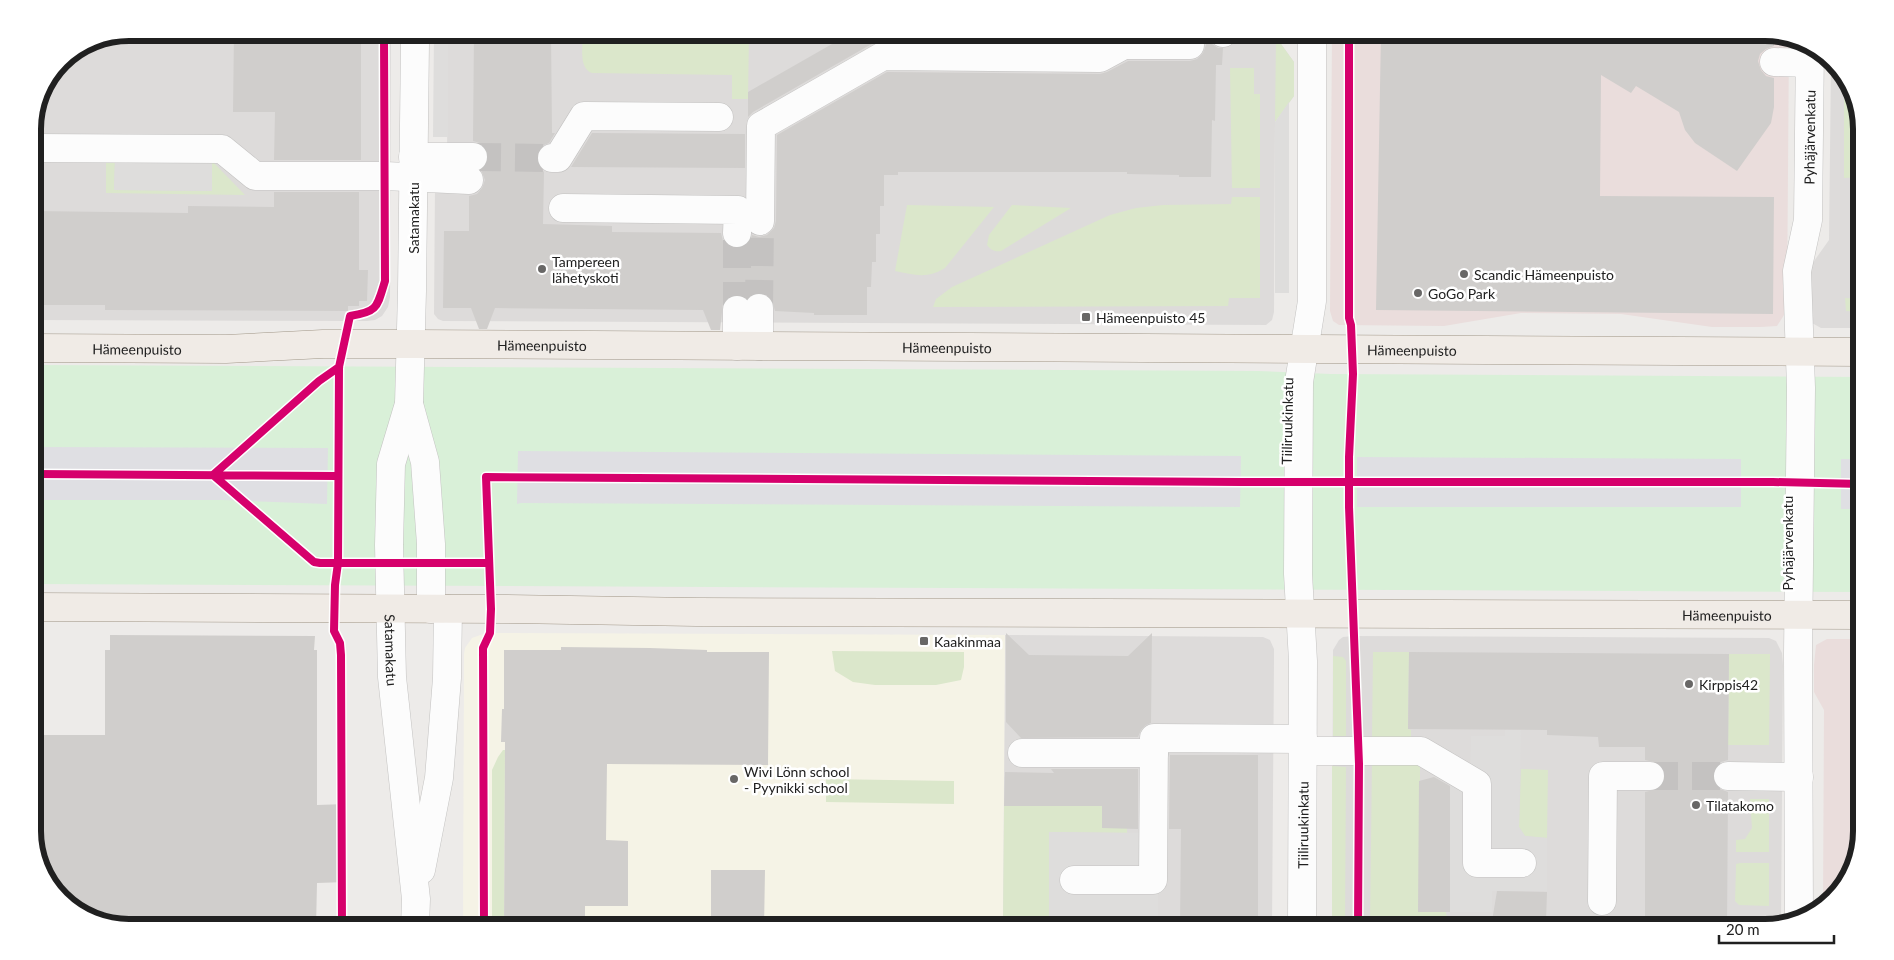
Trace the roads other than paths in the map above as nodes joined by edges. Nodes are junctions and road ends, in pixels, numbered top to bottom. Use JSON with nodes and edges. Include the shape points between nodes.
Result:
{"nodes":[{"id":1,"x":415,"y":41,"type":"edge"},
{"id":2,"x":1312,"y":41,"type":"edge"},
{"id":3,"x":1190,"y":45,"type":"dead end"},
{"id":4,"x":1810,"y":54,"type":"edge"},
{"id":5,"x":1774,"y":62,"type":"dead end"},
{"id":6,"x":719,"y":117,"type":"dead end"},
{"id":7,"x":41,"y":148,"type":"edge"},
{"id":8,"x":552,"y":158,"type":"dead end"},
{"id":9,"x":413,"y":167,"type":"junction"},
{"id":10,"x":471,"y":168,"type":"tunnel mouth"},
{"id":11,"x":563,"y":208,"type":"dead end"},
{"id":12,"x":748,"y":309,"type":"tunnel mouth"},
{"id":13,"x":411,"y":344,"type":"junction"},
{"id":14,"x":748,"y":346,"type":"junction"},
{"id":15,"x":41,"y":348,"type":"edge"},
{"id":16,"x":1304,"y":349,"type":"junction"},
{"id":17,"x":1799,"y":352,"type":"junction"},
{"id":18,"x":1853,"y":352,"type":"edge"},
{"id":19,"x":409,"y":404,"type":"junction"},
{"id":20,"x":41,"y":607,"type":"edge"},
{"id":21,"x":391,"y":609,"type":"junction"},
{"id":22,"x":439,"y":609,"type":"junction"},
{"id":23,"x":1301,"y":613,"type":"junction"},
{"id":24,"x":1798,"y":615,"type":"junction"},
{"id":25,"x":1853,"y":615,"type":"edge"},
{"id":26,"x":1303,"y":745,"type":"junction"},
{"id":27,"x":1022,"y":753,"type":"dead end"},
{"id":28,"x":1154,"y":754,"type":"junction"},
{"id":29,"x":1728,"y":769,"type":"tunnel mouth"},
{"id":30,"x":1799,"y":769,"type":"junction"},
{"id":31,"x":1650,"y":776,"type":"tunnel mouth"},
{"id":32,"x":1522,"y":863,"type":"dead end"},
{"id":33,"x":1074,"y":880,"type":"dead end"},
{"id":34,"x":416,"y":898,"type":"junction"},
{"id":35,"x":1602,"y":901,"type":"dead end"},
{"id":36,"x":1799,"y":912,"type":"edge"},
{"id":37,"x":415,"y":919,"type":"edge"},
{"id":38,"x":1302,"y":919,"type":"edge"}],
"edges":[{"from":1,"to":9,"type":"street","name":"Satamakatu"},
{"from":2,"to":16,"type":"street","name":"Tiiliruukinkatu","via":[[1312,301]]},
{"from":3,"to":11,"type":"street","via":[[1124,45],[1100,58],[883,56],[761,126],[749,227],[738,210]]},
{"from":4,"to":5,"type":"street"},
{"from":4,"to":17,"type":"street","name":"Pyhäjärvenkatu","via":[[1808,220],[1797,270]]},
{"from":6,"to":8,"type":"street","via":[[584,116],[558,158]]},
{"from":7,"to":9,"type":"street","via":[[222,149],[255,176]]},
{"from":9,"to":10,"type":"street"},
{"from":9,"to":13,"type":"street","name":"Satamakatu"},
{"from":12,"to":14,"type":"street"},
{"from":13,"to":14,"type":"main road","name":"Hämeenpuisto"},
{"from":13,"to":15,"type":"main road","name":"Hämeenpuisto","via":[[226,349]]},
{"from":13,"to":19,"type":"street","name":"Satamakatu"},
{"from":14,"to":16,"type":"main road","name":"Hämeenpuisto"},
{"from":16,"to":17,"type":"main road","name":"Hämeenpuisto"},
{"from":16,"to":23,"type":"street","name":"Tiiliruukinkatu","via":[[1299,382],[1298,574]]},
{"from":17,"to":18,"type":"main road","name":"Hämeenpuisto"},
{"from":17,"to":24,"type":"street","name":"Pyhäjärvenkatu"},
{"from":19,"to":21,"type":"street","name":"Satamakatu","via":[[391,464]]},
{"from":19,"to":22,"type":"street","name":"Satamakatu","via":[[425,462]]},
{"from":20,"to":21,"type":"main road","name":"Hämeenpuisto"},
{"from":21,"to":22,"type":"main road","name":"Hämeenpuisto"},
{"from":21,"to":34,"type":"street","name":"Satamakatu","via":[[392,677]]},
{"from":22,"to":23,"type":"main road","name":"Hämeenpuisto"},
{"from":22,"to":34,"type":"street","name":"Satamakatu","via":[[447,678],[438,778]]},
{"from":23,"to":24,"type":"main road","name":"Hämeenpuisto"},
{"from":23,"to":26,"type":"street","name":"Tiiliruukinkatu"},
{"from":24,"to":25,"type":"main road","name":"Hämeenpuisto"},
{"from":24,"to":30,"type":"street","name":"Pyhäjärvenkatu"},
{"from":26,"to":28,"type":"street","via":[[1154,738]]},
{"from":26,"to":32,"type":"street","via":[[1421,751],[1477,784],[1477,863]]},
{"from":26,"to":38,"type":"street","name":"Tiiliruukinkatu"},
{"from":27,"to":28,"type":"street"},
{"from":28,"to":33,"type":"street","via":[[1153,880]]},
{"from":29,"to":30,"type":"street"},
{"from":30,"to":36,"type":"street","name":"Pyhäjärvenkatu"},
{"from":31,"to":35,"type":"street","via":[[1603,776]]},
{"from":34,"to":37,"type":"street","name":"Satamakatu"}]}
